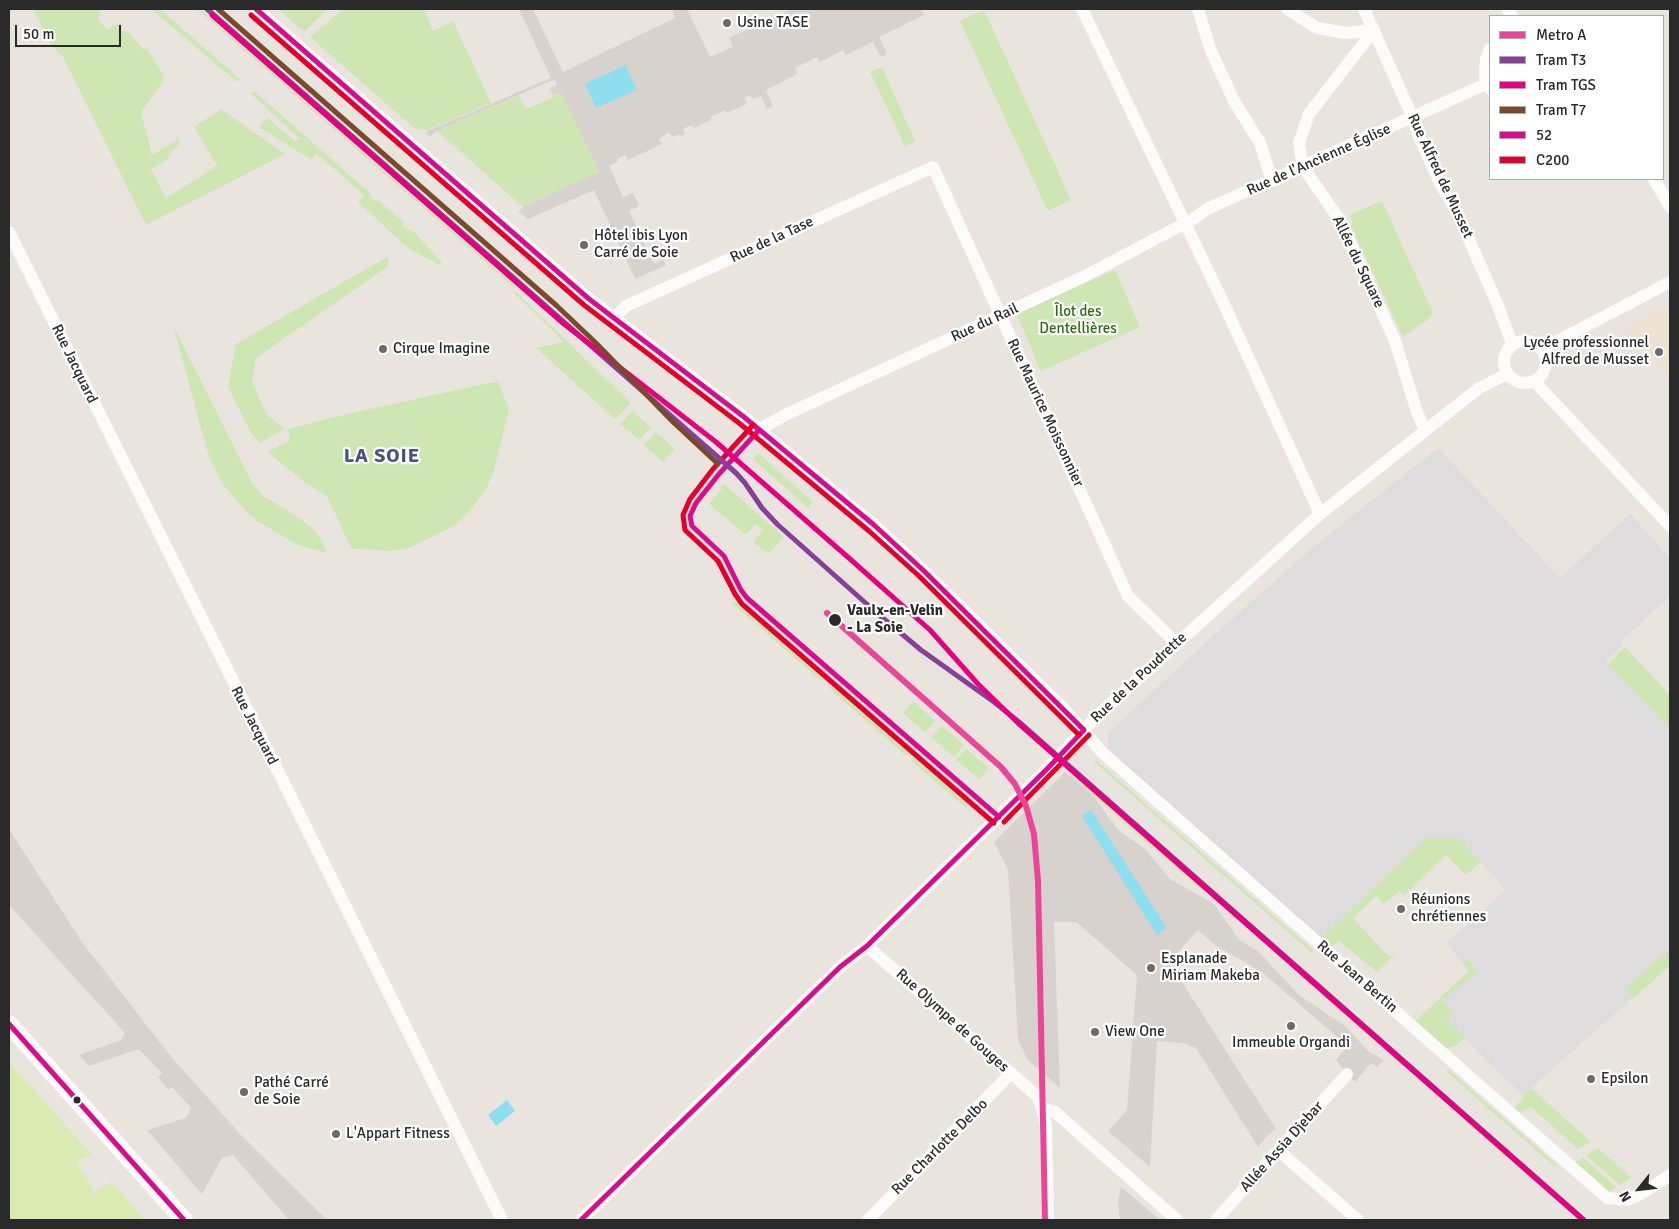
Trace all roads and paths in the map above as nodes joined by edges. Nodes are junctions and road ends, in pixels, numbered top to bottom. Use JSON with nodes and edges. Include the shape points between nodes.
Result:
{"nodes":[{"id":1,"x":256,"y":9,"type":"edge"},
{"id":2,"x":1082,"y":9,"type":"edge"},
{"id":3,"x":1198,"y":9,"type":"edge"},
{"id":4,"x":1288,"y":9,"type":"edge"},
{"id":5,"x":1364,"y":9,"type":"edge"},
{"id":6,"x":1374,"y":30,"type":"junction"},
{"id":7,"x":1489,"y":52,"type":"edge"},
{"id":8,"x":1488,"y":87,"type":"edge"},
{"id":9,"x":1413,"y":118,"type":"junction"},
{"id":10,"x":933,"y":167,"type":"joint"},
{"id":11,"x":1303,"y":167,"type":"junction"},
{"id":12,"x":1655,"y":180,"type":"edge"},
{"id":13,"x":1272,"y":181,"type":"junction"},
{"id":14,"x":1670,"y":207,"type":"edge"},
{"id":15,"x":1207,"y":209,"type":"joint"},
{"id":16,"x":1185,"y":224,"type":"junction"},
{"id":17,"x":9,"y":232,"type":"edge"},
{"id":18,"x":1670,"y":282,"type":"edge"},
{"id":19,"x":1000,"y":315,"type":"junction"},
{"id":20,"x":614,"y":318,"type":"junction"},
{"id":21,"x":1512,"y":344,"type":"junction"},
{"id":22,"x":1542,"y":349,"type":"junction"},
{"id":23,"x":1507,"y":374,"type":"junction"},
{"id":24,"x":1534,"y":381,"type":"junction"},
{"id":25,"x":759,"y":430,"type":"junction"},
{"id":26,"x":1425,"y":430,"type":"junction"},
{"id":27,"x":1320,"y":514,"type":"junction"},
{"id":28,"x":1670,"y":526,"type":"edge"},
{"id":29,"x":1177,"y":644,"type":"junction"},
{"id":30,"x":1084,"y":730,"type":"junction"},
{"id":31,"x":867,"y":946,"type":"junction"},
{"id":32,"x":9,"y":1024,"type":"edge"},
{"id":33,"x":1011,"y":1073,"type":"junction"},
{"id":34,"x":1347,"y":1074,"type":"dead end"},
{"id":35,"x":1039,"y":1102,"type":"junction"},
{"id":36,"x":1279,"y":1151,"type":"junction"},
{"id":37,"x":1670,"y":1175,"type":"edge"},
{"id":38,"x":184,"y":1220,"type":"edge"},
{"id":39,"x":502,"y":1220,"type":"edge"},
{"id":40,"x":581,"y":1220,"type":"edge"},
{"id":41,"x":868,"y":1220,"type":"edge"},
{"id":42,"x":1048,"y":1220,"type":"edge"},
{"id":43,"x":1177,"y":1220,"type":"edge"},
{"id":44,"x":1216,"y":1220,"type":"edge"},
{"id":45,"x":1358,"y":1220,"type":"edge"}],
"edges":[{"from":1,"to":20,"type":"street","name":"Rue Jean Bertin"},
{"from":2,"to":16,"type":"street"},
{"from":3,"to":13,"type":"street","via":[[1211,51],[1234,101],[1260,143]]},
{"from":4,"to":6,"type":"street","via":[[1317,28],[1346,33]]},
{"from":5,"to":6,"type":"street","name":"Rue Alfred de Musset"},
{"from":6,"to":9,"type":"street","name":"Rue Alfred de Musset"},
{"from":6,"to":11,"type":"street","name":"Allée du Square","via":[[1309,114],[1299,142]]},
{"from":7,"to":8,"type":"street","via":[[1486,59]]},
{"from":8,"to":9,"type":"street","name":"Rue de l'Ancienne Église"},
{"from":9,"to":11,"type":"street","name":"Rue de l'Ancienne Église"},
{"from":9,"to":21,"type":"street","name":"Rue Alfred de Musset","via":[[1440,183],[1461,220]]},
{"from":10,"to":19,"type":"street","name":"Rue Maurice Moissonnier"},
{"from":10,"to":20,"type":"street","name":"Rue de la Tase","via":[[626,306]]},
{"from":11,"to":13,"type":"street","name":"Rue de l'Ancienne Église"},
{"from":11,"to":26,"type":"street","name":"Allée du Square","via":[[1341,222],[1395,341]]},
{"from":12,"to":14,"type":"street"},
{"from":13,"to":15,"type":"street","name":"Rue de l'Ancienne Église"},
{"from":15,"to":16,"type":"street","name":"Rue du Rail"},
{"from":16,"to":19,"type":"street","name":"Rue du Rail","via":[[1085,276]]},
{"from":16,"to":27,"type":"street"},
{"from":17,"to":39,"type":"street","name":"Rue Jacquard"},
{"from":18,"to":22,"type":"street"},
{"from":19,"to":25,"type":"street","name":"Rue du Rail"},
{"from":19,"to":29,"type":"street","name":"Rue Maurice Moissonnier","via":[[1128,596]]},
{"from":20,"to":25,"type":"street","name":"Rue Jean Bertin"},
{"from":21,"to":22,"type":"street","via":[[1524,340]]},
{"from":21,"to":23,"type":"street","via":[[1504,355]]},
{"from":22,"to":24,"type":"street","via":[[1545,367]]},
{"from":23,"to":24,"type":"street","via":[[1516,382]]},
{"from":23,"to":26,"type":"street","name":"Rue de la Poudrette","via":[[1480,388]]},
{"from":24,"to":28,"type":"street"},
{"from":25,"to":30,"type":"street","name":"Rue Jean Bertin","via":[[882,532]]},
{"from":26,"to":27,"type":"street","name":"Rue de la Poudrette"},
{"from":27,"to":29,"type":"street","name":"Rue de la Poudrette"},
{"from":29,"to":30,"type":"street","name":"Rue de la Poudrette"},
{"from":30,"to":31,"type":"street","name":"Rue de la Poudrette"},
{"from":30,"to":37,"type":"street","name":"Rue Jean Bertin","via":[[1103,753],[1606,1198],[1627,1200]]},
{"from":31,"to":33,"type":"street","name":"Rue Olympe de Gouges"},
{"from":31,"to":40,"type":"street","name":"Rue de la Poudrette","via":[[840,967]]},
{"from":32,"to":38,"type":"main road"},
{"from":33,"to":35,"type":"street","name":"Rue Olympe de Gouges"},
{"from":33,"to":41,"type":"street","name":"Rue Charlotte Delbo"},
{"from":34,"to":36,"type":"street","name":"Allée Assia Djebar"},
{"from":35,"to":42,"type":"street","via":[[1046,1125]]},
{"from":35,"to":43,"type":"street","name":"Rue Olympe de Gouges","via":[[1055,1112]]},
{"from":36,"to":44,"type":"street","name":"Allée Assia Djebar"},
{"from":36,"to":45,"type":"street"}]}
